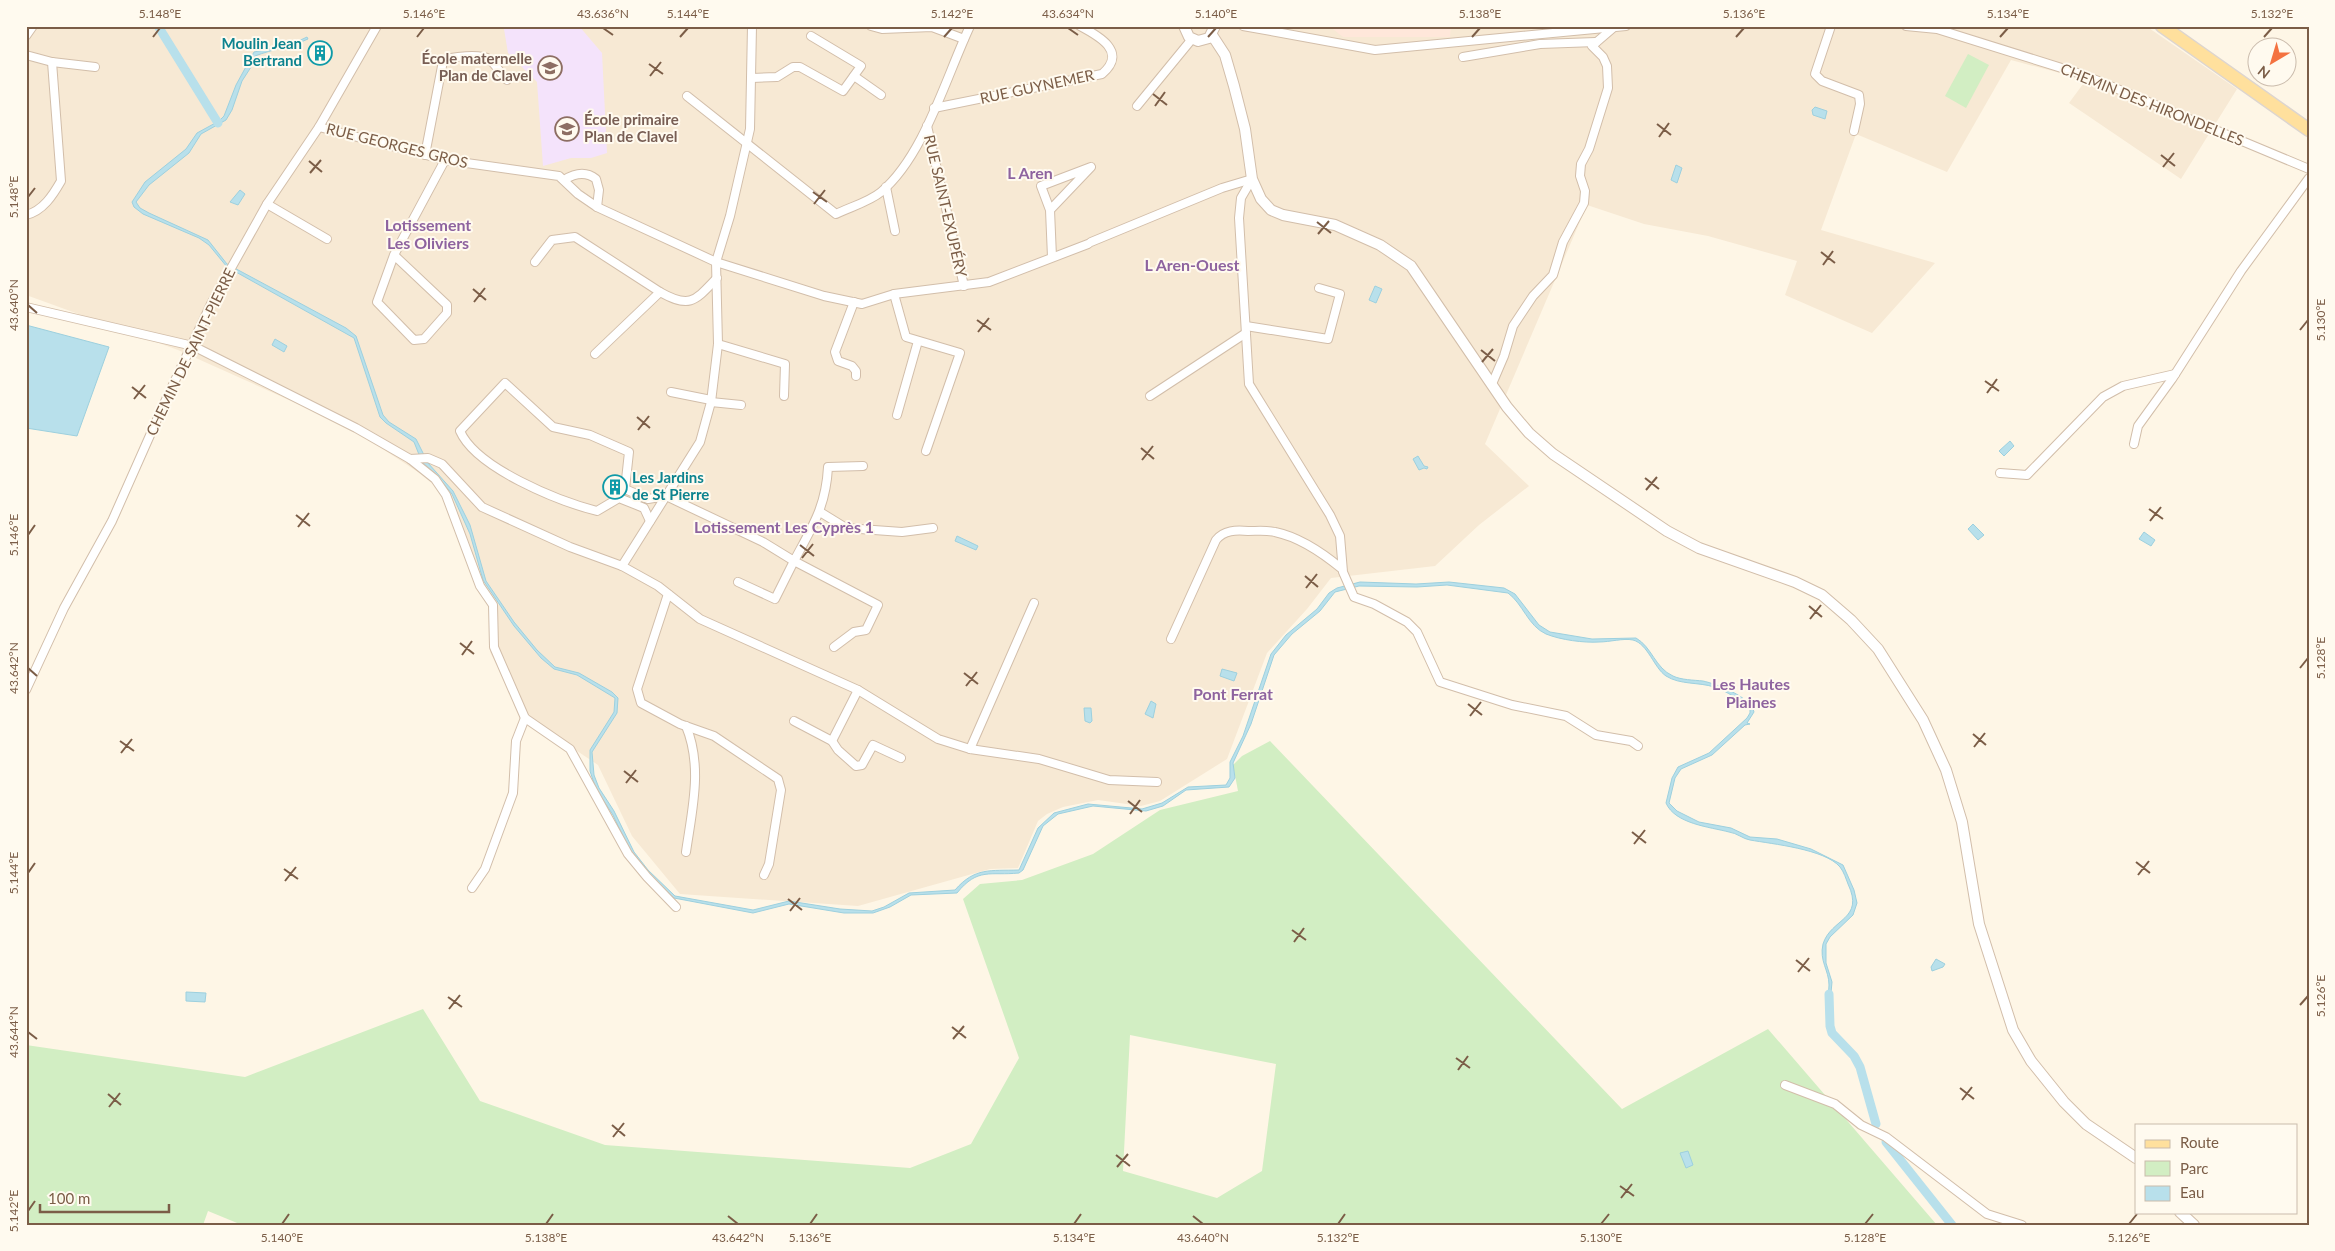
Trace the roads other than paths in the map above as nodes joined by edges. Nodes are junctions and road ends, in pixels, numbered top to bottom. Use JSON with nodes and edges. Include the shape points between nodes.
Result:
{"nodes":[{"id":1,"x":33,"y":26,"type":"edge"},
{"id":2,"x":377,"y":26,"type":"edge"},
{"id":3,"x":752,"y":26,"type":"edge"},
{"id":4,"x":871,"y":26,"type":"edge"},
{"id":5,"x":970,"y":26,"type":"edge"},
{"id":6,"x":1080,"y":26,"type":"edge"},
{"id":7,"x":1243,"y":26,"type":"edge"},
{"id":8,"x":1626,"y":26,"type":"edge"},
{"id":9,"x":1831,"y":26,"type":"edge"},
{"id":10,"x":1906,"y":26,"type":"edge"},
{"id":11,"x":2162,"y":26,"type":"edge"},
{"id":12,"x":1608,"y":27,"type":"edge"},
{"id":13,"x":1185,"y":31,"type":"edge"},
{"id":14,"x":1214,"y":32,"type":"edge"},
{"id":15,"x":26,"y":36,"type":"edge"},
{"id":16,"x":811,"y":36,"type":"dead end"},
{"id":17,"x":964,"y":39,"type":"junction"},
{"id":18,"x":1596,"y":42,"type":"junction"},
{"id":19,"x":26,"y":55,"type":"edge"},
{"id":20,"x":1463,"y":57,"type":"dead end"},
{"id":21,"x":52,"y":62,"type":"junction"},
{"id":22,"x":95,"y":67,"type":"dead end"},
{"id":23,"x":854,"y":76,"type":"junction"},
{"id":24,"x":752,"y":78,"type":"junction"},
{"id":25,"x":507,"y":80,"type":"dead end"},
{"id":26,"x":687,"y":96,"type":"dead end"},
{"id":27,"x":881,"y":96,"type":"dead end"},
{"id":28,"x":1137,"y":106,"type":"dead end"},
{"id":29,"x":934,"y":108,"type":"junction"},
{"id":30,"x":2278,"y":110,"type":"junction"},
{"id":31,"x":927,"y":126,"type":"junction"},
{"id":32,"x":319,"y":127,"type":"junction"},
{"id":33,"x":2309,"y":130,"type":"edge"},
{"id":34,"x":1854,"y":131,"type":"dead end"},
{"id":35,"x":2309,"y":137,"type":"edge"},
{"id":36,"x":748,"y":142,"type":"junction"},
{"id":37,"x":425,"y":155,"type":"junction"},
{"id":38,"x":445,"y":160,"type":"junction"},
{"id":39,"x":2309,"y":169,"type":"edge"},
{"id":40,"x":2309,"y":178,"type":"edge"},
{"id":41,"x":1252,"y":179,"type":"junction"},
{"id":42,"x":564,"y":180,"type":"junction"},
{"id":43,"x":886,"y":187,"type":"junction"},
{"id":44,"x":267,"y":204,"type":"junction"},
{"id":45,"x":597,"y":207,"type":"junction"},
{"id":46,"x":1050,"y":210,"type":"junction"},
{"id":47,"x":26,"y":215,"type":"edge"},
{"id":48,"x":895,"y":230,"type":"dead end"},
{"id":49,"x":327,"y":238,"type":"dead end"},
{"id":50,"x":394,"y":255,"type":"junction"},
{"id":51,"x":1052,"y":257,"type":"junction"},
{"id":52,"x":534,"y":262,"type":"dead end"},
{"id":53,"x":716,"y":262,"type":"junction"},
{"id":54,"x":717,"y":278,"type":"junction"},
{"id":55,"x":964,"y":286,"type":"junction"},
{"id":56,"x":1319,"y":288,"type":"dead end"},
{"id":57,"x":660,"y":292,"type":"junction"},
{"id":58,"x":894,"y":294,"type":"junction"},
{"id":59,"x":854,"y":302,"type":"junction"},
{"id":60,"x":26,"y":307,"type":"edge"},
{"id":61,"x":1246,"y":329,"type":"junction"},
{"id":62,"x":918,"y":341,"type":"junction"},
{"id":63,"x":718,"y":344,"type":"junction"},
{"id":64,"x":193,"y":346,"type":"junction"},
{"id":65,"x":595,"y":354,"type":"dead end"},
{"id":66,"x":2175,"y":374,"type":"junction"},
{"id":67,"x":856,"y":376,"type":"dead end"},
{"id":68,"x":1492,"y":384,"type":"junction"},
{"id":69,"x":671,"y":392,"type":"dead end"},
{"id":70,"x":784,"y":396,"type":"dead end"},
{"id":71,"x":1150,"y":396,"type":"dead end"},
{"id":72,"x":711,"y":401,"type":"junction"},
{"id":73,"x":741,"y":406,"type":"dead end"},
{"id":74,"x":897,"y":415,"type":"dead end"},
{"id":75,"x":2134,"y":444,"type":"dead end"},
{"id":76,"x":926,"y":451,"type":"dead end"},
{"id":77,"x":413,"y":458,"type":"junction"},
{"id":78,"x":863,"y":466,"type":"dead end"},
{"id":79,"x":2000,"y":473,"type":"dead end"},
{"id":80,"x":625,"y":489,"type":"junction"},
{"id":81,"x":666,"y":496,"type":"junction"},
{"id":82,"x":618,"y":498,"type":"junction"},
{"id":83,"x":820,"y":512,"type":"junction"},
{"id":84,"x":650,"y":521,"type":"junction"},
{"id":85,"x":933,"y":528,"type":"dead end"},
{"id":86,"x":794,"y":561,"type":"junction"},
{"id":87,"x":622,"y":566,"type":"junction"},
{"id":88,"x":1342,"y":569,"type":"junction"},
{"id":89,"x":738,"y":582,"type":"dead end"},
{"id":90,"x":668,"y":594,"type":"junction"},
{"id":91,"x":1034,"y":603,"type":"dead end"},
{"id":92,"x":1171,"y":639,"type":"dead end"},
{"id":93,"x":834,"y":647,"type":"dead end"},
{"id":94,"x":26,"y":690,"type":"edge"},
{"id":95,"x":858,"y":690,"type":"junction"},
{"id":96,"x":525,"y":718,"type":"junction"},
{"id":97,"x":794,"y":721,"type":"dead end"},
{"id":98,"x":686,"y":726,"type":"junction"},
{"id":99,"x":832,"y":741,"type":"junction"},
{"id":100,"x":1638,"y":746,"type":"dead end"},
{"id":101,"x":970,"y":749,"type":"junction"},
{"id":102,"x":901,"y":758,"type":"dead end"},
{"id":103,"x":1157,"y":782,"type":"dead end"},
{"id":104,"x":686,"y":852,"type":"dead end"},
{"id":105,"x":764,"y":875,"type":"dead end"},
{"id":106,"x":472,"y":888,"type":"dead end"},
{"id":107,"x":676,"y":907,"type":"dead end"},
{"id":108,"x":1784,"y":1085,"type":"dead end"},
{"id":109,"x":2135,"y":1157,"type":"edge"},
{"id":110,"x":2182,"y":1214,"type":"edge"},
{"id":111,"x":2022,"y":1225,"type":"edge"},
{"id":112,"x":2194,"y":1225,"type":"edge"}],
"edges":[{"from":1,"to":15,"type":"street"},
{"from":2,"to":32,"type":"street","name":"CHEMIN DE SAINT-PIERRE"},
{"from":3,"to":24,"type":"street"},
{"from":4,"to":17,"type":"street","via":[[882,29],[932,27]]},
{"from":5,"to":17,"type":"street"},
{"from":6,"to":29,"type":"street","name":"RUE GUYNEMER","via":[[1108,44],[1112,61],[1102,74]]},
{"from":7,"to":12,"type":"street","via":[[1375,50]]},
{"from":8,"to":12,"type":"street"},
{"from":9,"to":34,"type":"street","via":[[1815,74],[1822,82],[1859,95]]},
{"from":10,"to":39,"type":"street","name":"CHEMIN DES HIRONDELLES","via":[[1937,29],[2084,75]]},
{"from":11,"to":30,"type":"main road"},
{"from":12,"to":18,"type":"street"},
{"from":13,"to":14,"type":"street"},
{"from":13,"to":28,"type":"street"},
{"from":14,"to":41,"type":"street","via":[[1232,78],[1246,129]]},
{"from":16,"to":23,"type":"street","via":[[861,66]]},
{"from":17,"to":29,"type":"street"},
{"from":18,"to":20,"type":"street","via":[[1540,44]]},
{"from":18,"to":68,"type":"street","via":[[1592,46],[1604,57],[1608,88],[1589,149],[1581,164],[1584,203],[1563,242],[1553,275],[1533,296],[1513,326]]},
{"from":19,"to":21,"type":"street"},
{"from":21,"to":22,"type":"street"},
{"from":21,"to":47,"type":"street","via":[[60,181],[52,198]]},
{"from":23,"to":24,"type":"street","via":[[843,91],[800,67],[777,77]]},
{"from":23,"to":27,"type":"street"},
{"from":24,"to":36,"type":"street"},
{"from":25,"to":37,"type":"street","via":[[489,59],[483,57],[449,57],[443,61]]},
{"from":26,"to":36,"type":"street"},
{"from":29,"to":31,"type":"street"},
{"from":30,"to":33,"type":"main road"},
{"from":30,"to":35,"type":"main road"},
{"from":31,"to":43,"type":"street","via":[[901,172]]},
{"from":31,"to":55,"type":"street","name":"RUE SAINT-EXUPÉRY"},
{"from":32,"to":37,"type":"street","name":"RUE GEORGES GROS"},
{"from":32,"to":44,"type":"street","name":"CHEMIN DE SAINT-PIERRE"},
{"from":36,"to":43,"type":"street","via":[[836,214]]},
{"from":36,"to":53,"type":"street"},
{"from":37,"to":38,"type":"street","name":"RUE GEORGES GROS"},
{"from":38,"to":42,"type":"street","name":"RUE GEORGES GROS","via":[[559,176]]},
{"from":38,"to":50,"type":"street"},
{"from":40,"to":66,"type":"street","via":[[2241,271]]},
{"from":41,"to":51,"type":"street","name":"RUE GEORGES GROS","via":[[1222,188]]},
{"from":41,"to":61,"type":"street","via":[[1241,198],[1239,218]]},
{"from":41,"to":68,"type":"street","via":[[1261,199],[1271,210],[1335,225],[1380,245],[1411,266]]},
{"from":42,"to":45,"type":"street","name":"RUE GEORGES GROS"},
{"from":42,"to":45,"type":"street","name":"RUE GEORGES GROS","via":[[584,173],[596,179],[599,190]]},
{"from":43,"to":48,"type":"street"},
{"from":44,"to":49,"type":"street"},
{"from":44,"to":64,"type":"street","name":"CHEMIN DE SAINT-PIERRE","via":[[211,304]]},
{"from":45,"to":53,"type":"street","name":"RUE GEORGES GROS"},
{"from":46,"to":46,"type":"street","via":[[1077,181],[1091,167],[1041,186]]},
{"from":46,"to":51,"type":"street"},
{"from":50,"to":50,"type":"street","via":[[377,302],[414,340],[424,339],[447,313],[447,305]]},
{"from":51,"to":55,"type":"street","name":"RUE GEORGES GROS","via":[[988,282]]},
{"from":52,"to":57,"type":"street","via":[[552,240],[575,237]]},
{"from":53,"to":54,"type":"street"},
{"from":53,"to":59,"type":"street","name":"RUE GEORGES GROS","via":[[824,296]]},
{"from":54,"to":57,"type":"street","via":[[698,298],[688,303],[675,301]]},
{"from":54,"to":63,"type":"street"},
{"from":55,"to":58,"type":"street","name":"RUE GEORGES GROS"},
{"from":56,"to":61,"type":"street","via":[[1340,294],[1328,339]]},
{"from":57,"to":65,"type":"street"},
{"from":58,"to":59,"type":"street","name":"RUE GEORGES GROS","via":[[862,304]]},
{"from":58,"to":62,"type":"street","via":[[906,337]]},
{"from":59,"to":67,"type":"street","via":[[835,352],[838,361],[852,366]]},
{"from":60,"to":64,"type":"street"},
{"from":61,"to":71,"type":"street"},
{"from":61,"to":88,"type":"street","via":[[1249,384],[1330,515],[1340,536]]},
{"from":62,"to":74,"type":"street"},
{"from":62,"to":76,"type":"street","via":[[960,353]]},
{"from":63,"to":70,"type":"street","via":[[785,364]]},
{"from":63,"to":72,"type":"street"},
{"from":64,"to":77,"type":"street"},
{"from":64,"to":94,"type":"street","name":"CHEMIN DE SAINT-PIERRE","via":[[112,521],[64,608]]},
{"from":66,"to":75,"type":"street","via":[[2138,426]]},
{"from":66,"to":79,"type":"street","via":[[2123,386],[2103,396],[2027,475]]},
{"from":68,"to":109,"type":"street","via":[[1529,433],[1554,454],[1667,531],[1699,548],[1795,582],[1822,595],[1878,649],[1923,720],[1946,770],[1962,822],[1979,924],[2013,1030],[2031,1061],[2064,1102],[2086,1124]]},
{"from":69,"to":72,"type":"street"},
{"from":72,"to":73,"type":"street"},
{"from":72,"to":81,"type":"street","via":[[700,442]]},
{"from":77,"to":87,"type":"street","via":[[428,458],[442,464],[482,507],[570,547]]},
{"from":77,"to":96,"type":"street","via":[[446,495],[480,586],[493,605],[494,647]]},
{"from":78,"to":83,"type":"street","via":[[828,467]]},
{"from":80,"to":81,"type":"street","via":[[648,499]]},
{"from":80,"to":82,"type":"street"},
{"from":80,"to":82,"type":"street","via":[[629,452],[590,435],[553,427],[505,383],[460,431],[465,443],[493,466],[574,505],[597,511]]},
{"from":81,"to":84,"type":"street"},
{"from":81,"to":86,"type":"street","via":[[763,542]]},
{"from":82,"to":84,"type":"street","via":[[644,508]]},
{"from":83,"to":85,"type":"street","via":[[846,528],[902,532]]},
{"from":83,"to":86,"type":"street"},
{"from":84,"to":87,"type":"street"},
{"from":86,"to":89,"type":"street","via":[[775,599]]},
{"from":86,"to":93,"type":"street","via":[[878,605],[866,630],[854,632]]},
{"from":87,"to":90,"type":"street"},
{"from":88,"to":92,"type":"street","via":[[1301,542],[1275,532],[1234,530],[1225,533],[1216,540]]},
{"from":88,"to":100,"type":"street","via":[[1348,587],[1358,600],[1374,604],[1407,622],[1417,632],[1440,682],[1512,706],[1566,716],[1596,735],[1631,741]]},
{"from":90,"to":95,"type":"street","via":[[700,619]]},
{"from":90,"to":98,"type":"street","via":[[637,689],[641,703]]},
{"from":91,"to":101,"type":"street"},
{"from":95,"to":99,"type":"street"},
{"from":95,"to":101,"type":"street","via":[[938,739]]},
{"from":96,"to":106,"type":"street","via":[[516,741],[513,792],[485,869]]},
{"from":96,"to":107,"type":"street","via":[[570,749],[628,854]]},
{"from":97,"to":99,"type":"street"},
{"from":98,"to":104,"type":"street","via":[[693,744],[696,773]]},
{"from":98,"to":105,"type":"street","via":[[714,736],[778,779],[781,790]]},
{"from":99,"to":102,"type":"street","via":[[856,766],[862,765],[874,745]]},
{"from":101,"to":103,"type":"street","via":[[1039,759],[1109,780]]},
{"from":108,"to":111,"type":"street","via":[[1835,1104],[1987,1214]]},
{"from":110,"to":112,"type":"street"}]}
